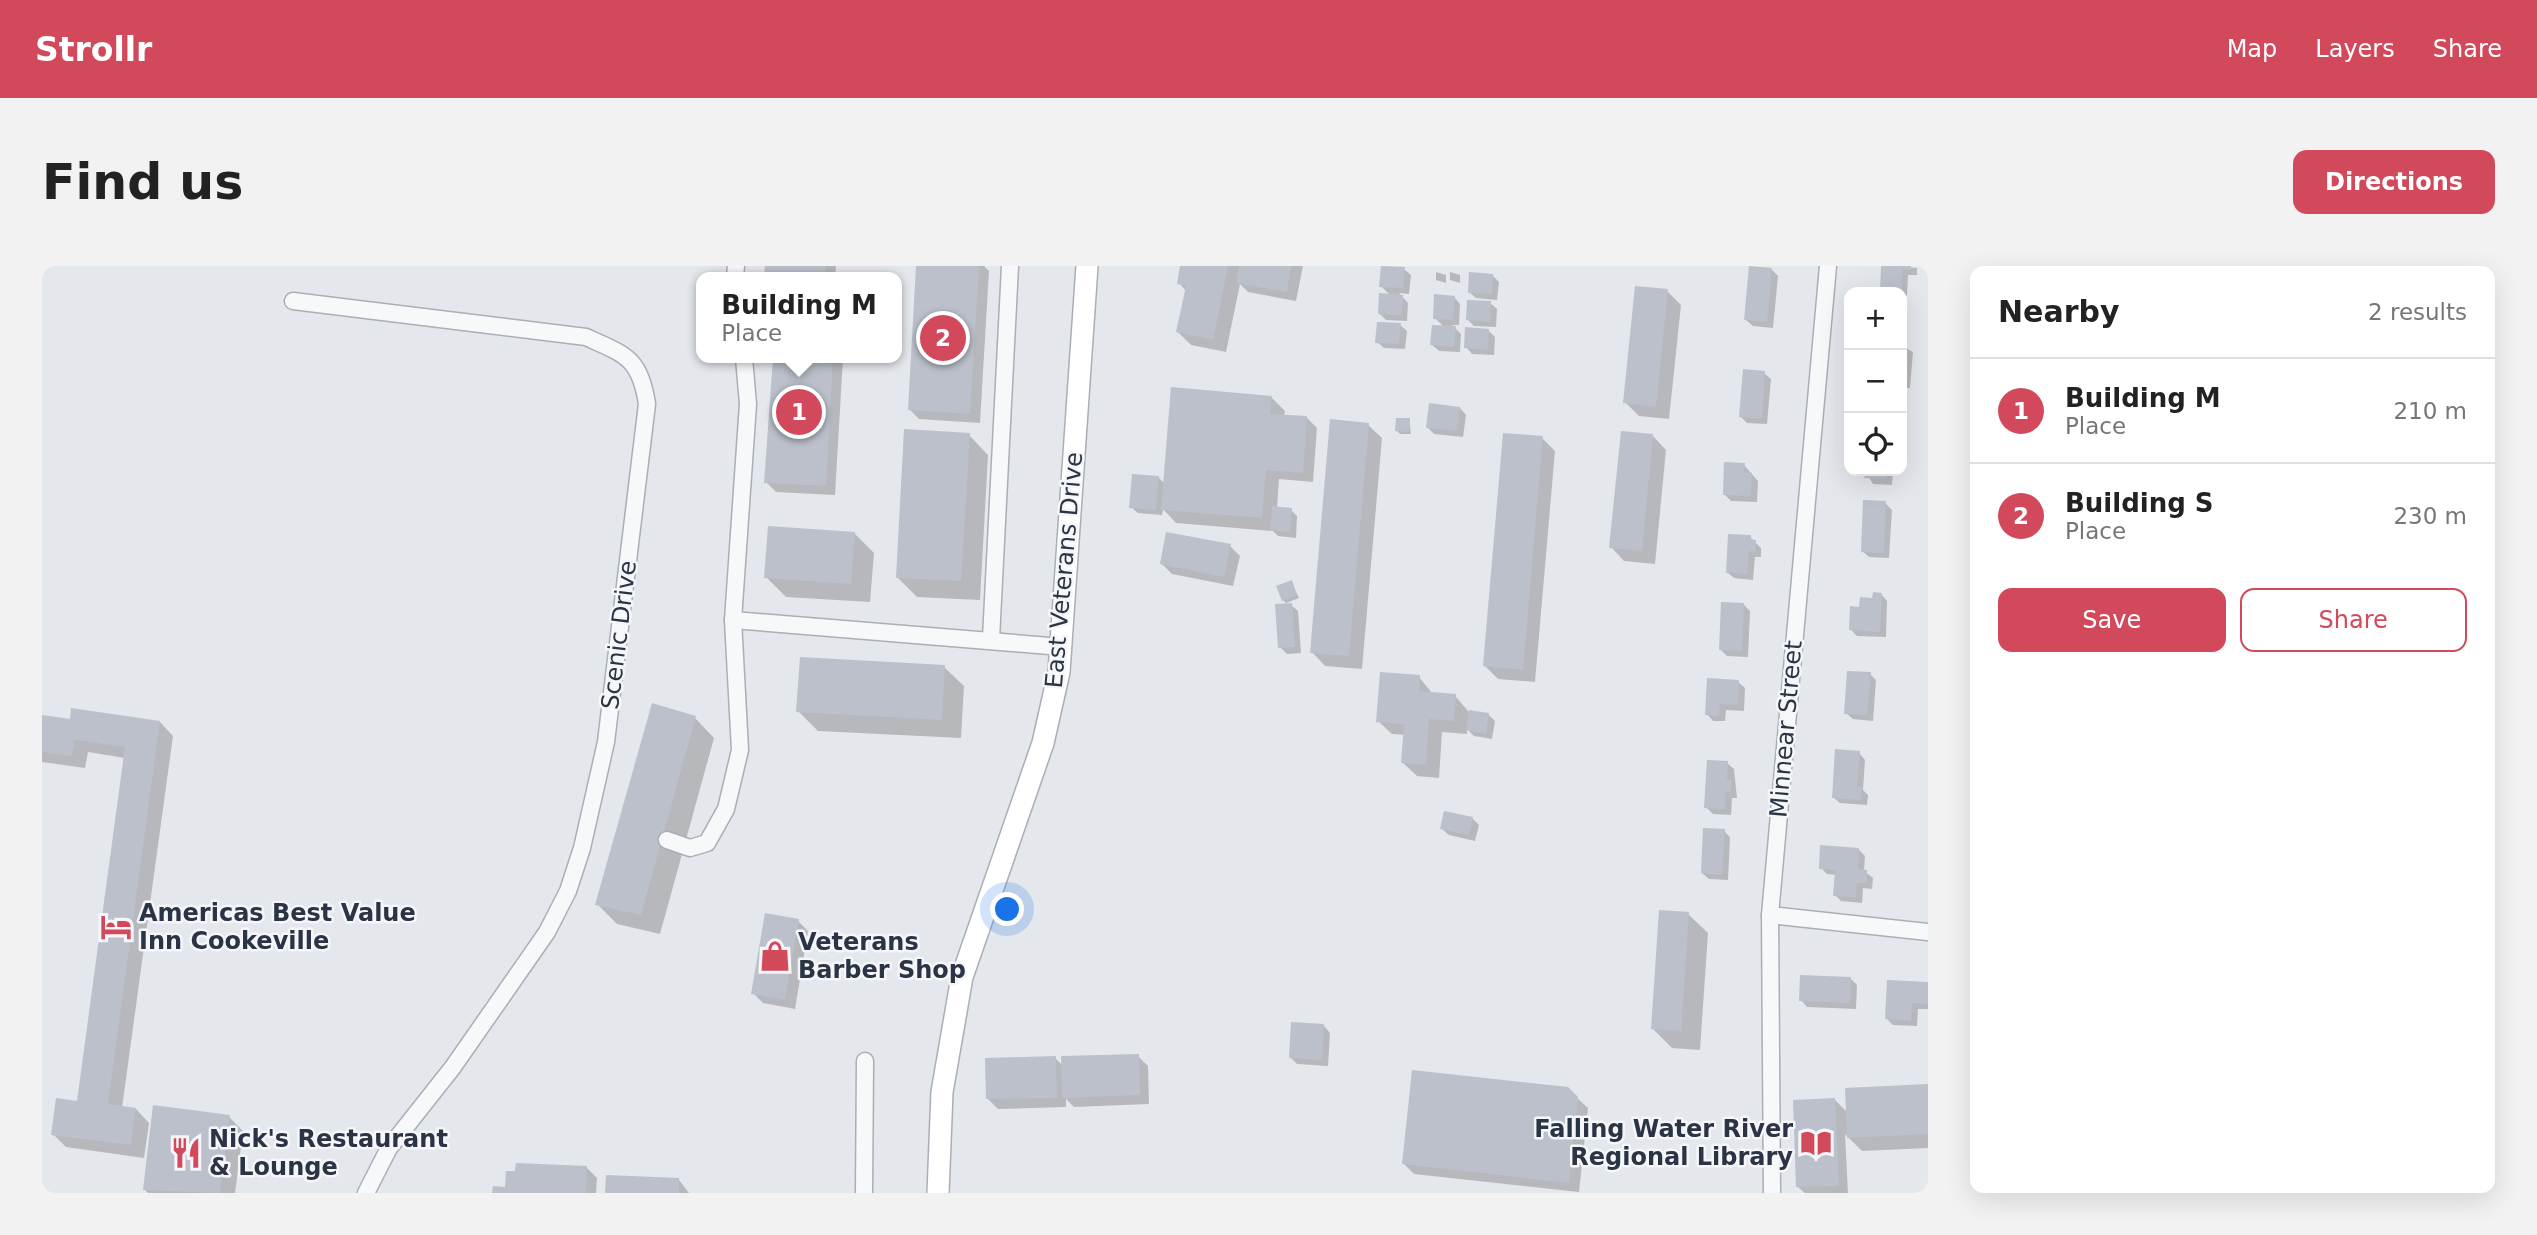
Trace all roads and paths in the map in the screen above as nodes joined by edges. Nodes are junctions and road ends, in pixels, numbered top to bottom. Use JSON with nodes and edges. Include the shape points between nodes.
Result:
{"nodes":[{"id":1,"x":1010,"y":266,"type":"edge"},
{"id":2,"x":1087,"y":266,"type":"edge"},
{"id":3,"x":1828,"y":266,"type":"edge"},
{"id":4,"x":293,"y":302,"type":"dead end"},
{"id":5,"x":744,"y":363,"type":"edge"},
{"id":6,"x":733,"y":620,"type":"junction"},
{"id":7,"x":991,"y":639,"type":"junction"},
{"id":8,"x":1062,"y":647,"type":"junction"},
{"id":9,"x":667,"y":840,"type":"dead end"},
{"id":10,"x":1770,"y":915,"type":"junction"},
{"id":11,"x":1928,"y":932,"type":"edge"},
{"id":12,"x":865,"y":1061,"type":"dead end"},
{"id":13,"x":366,"y":1193,"type":"edge"},
{"id":14,"x":864,"y":1193,"type":"edge"},
{"id":15,"x":939,"y":1193,"type":"edge"},
{"id":16,"x":1772,"y":1193,"type":"edge"}],
"edges":[{"from":1,"to":7,"type":"street"},
{"from":2,"to":8,"type":"street","name":"East Veterans Drive"},
{"from":3,"to":10,"type":"street","name":"Minnear Street"},
{"from":4,"to":13,"type":"street","name":"Scenic Drive","via":[[586,337],[627,355],[643,377],[647,404],[606,742],[568,891],[506,994],[389,1148]]},
{"from":5,"to":6,"type":"street","via":[[748,404]]},
{"from":6,"to":7,"type":"street"},
{"from":6,"to":9,"type":"street","via":[[740,750],[726,809],[707,843],[691,848]]},
{"from":7,"to":8,"type":"street"},
{"from":8,"to":15,"type":"street","name":"East Veterans Drive","via":[[1043,743],[956,1003],[942,1092]]},
{"from":10,"to":11,"type":"street"},
{"from":10,"to":16,"type":"street","name":"Minnear Street"},
{"from":12,"to":14,"type":"street"}]}
